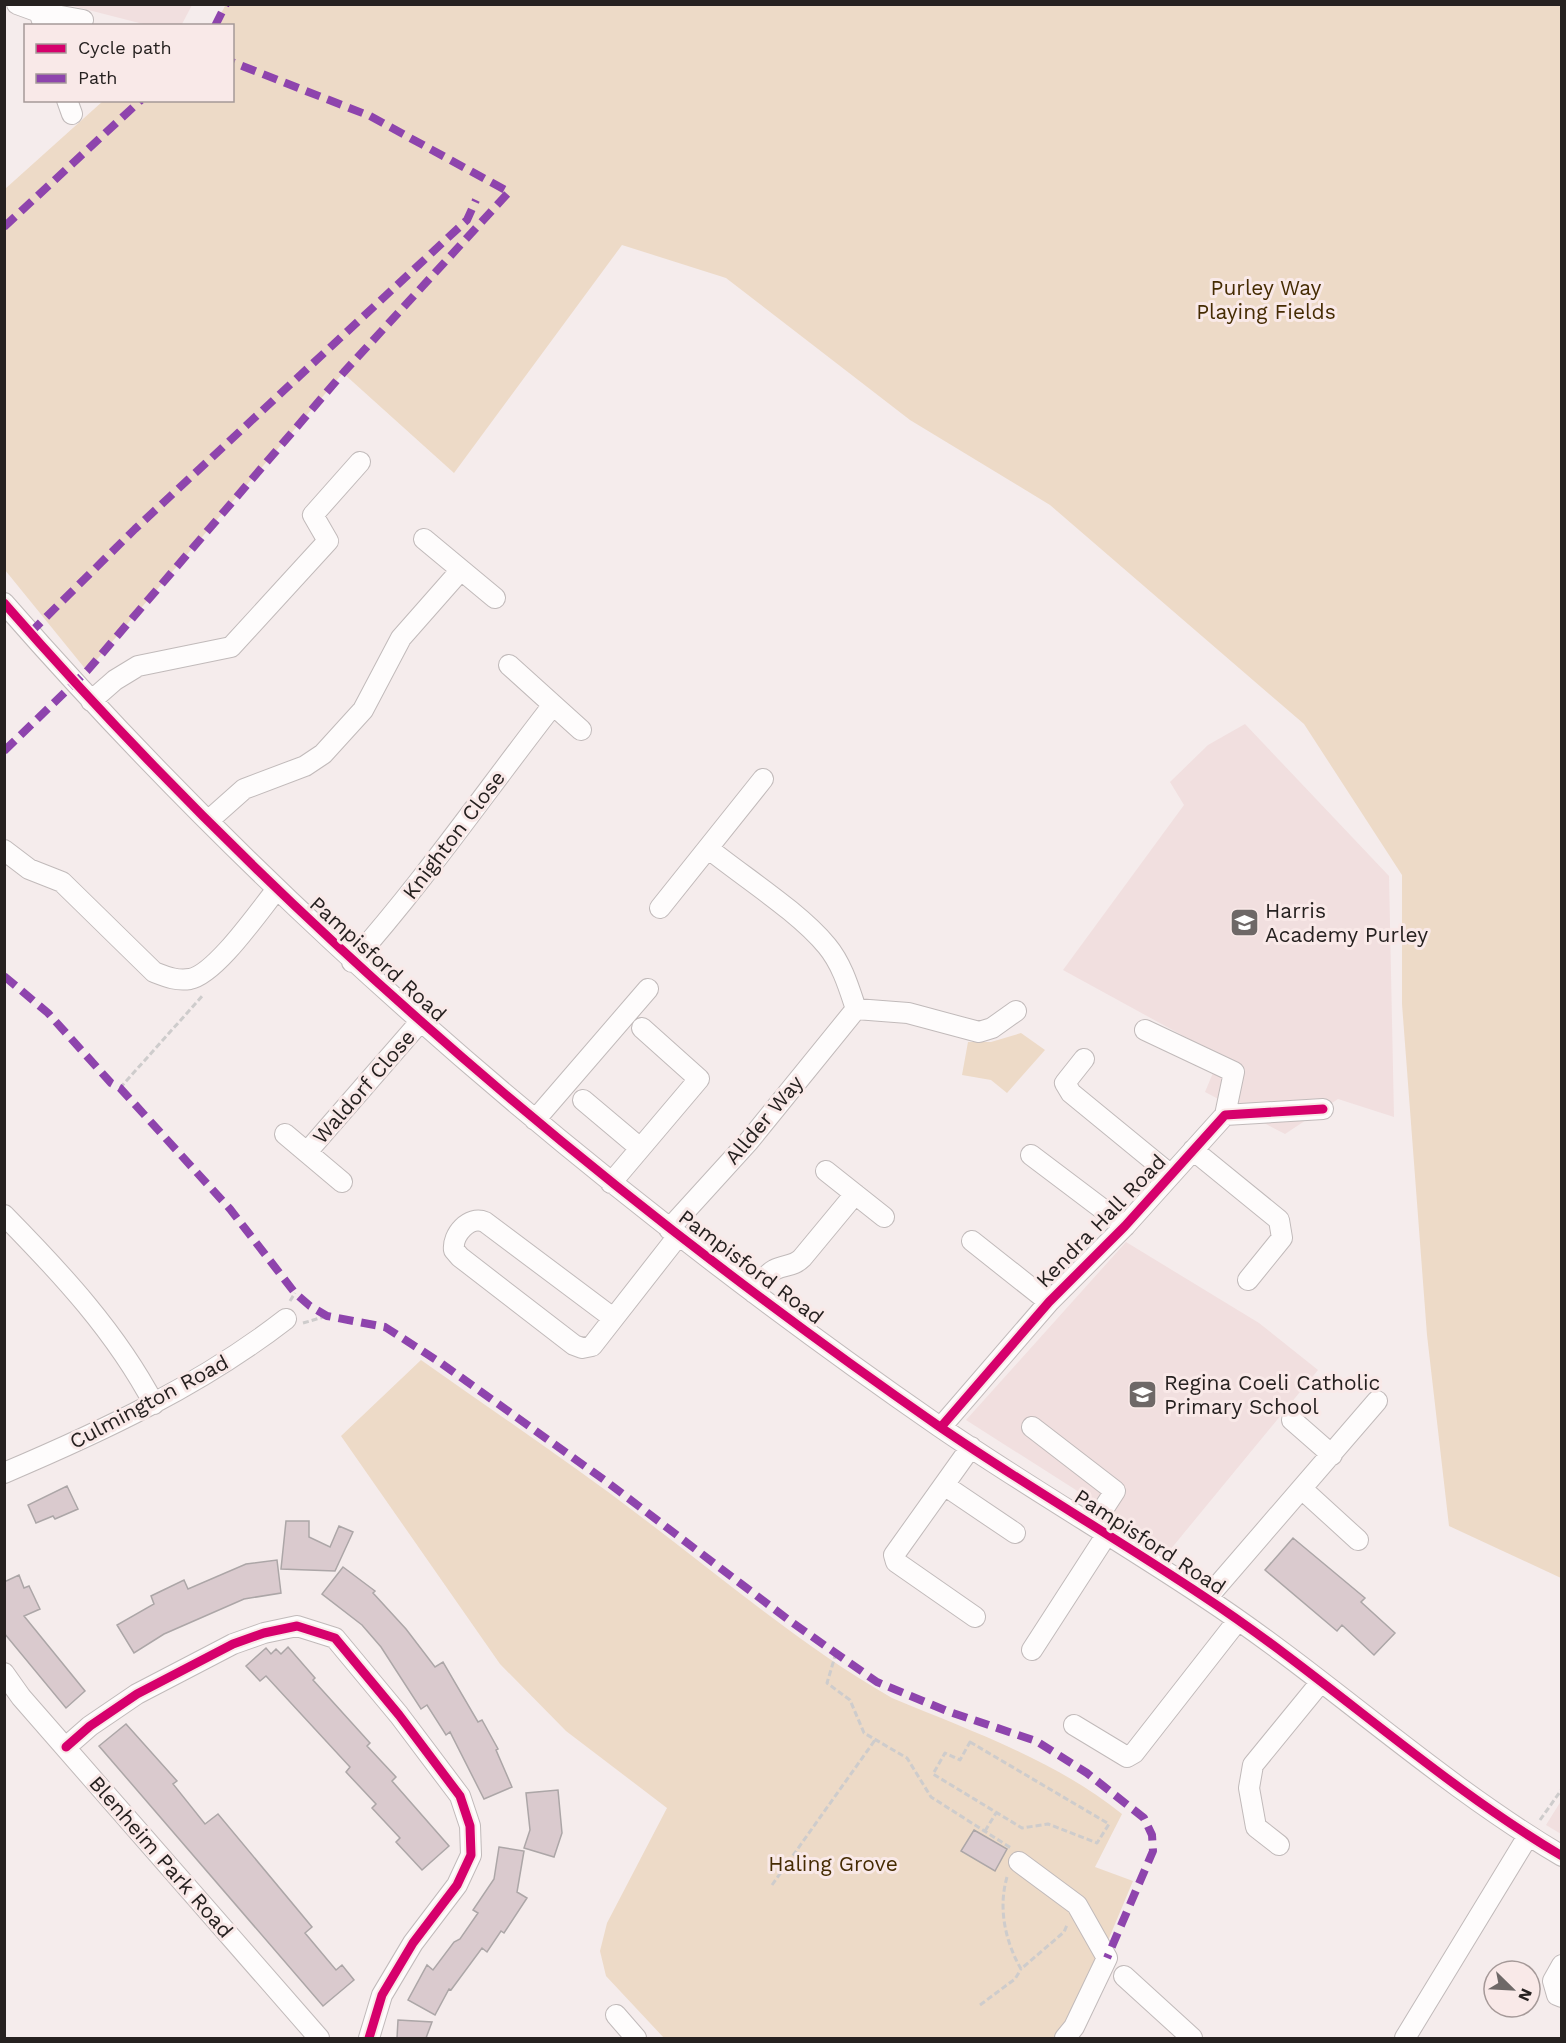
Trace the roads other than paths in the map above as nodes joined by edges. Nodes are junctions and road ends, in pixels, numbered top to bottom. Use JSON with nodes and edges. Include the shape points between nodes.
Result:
{"nodes":[{"id":1,"x":17,"y":4,"type":"edge"},
{"id":2,"x":42,"y":19,"type":"edge"},
{"id":3,"x":82,"y":20,"type":"dead end"},
{"id":4,"x":360,"y":462,"type":"dead end"},
{"id":5,"x":424,"y":539,"type":"dead end"},
{"id":6,"x":460,"y":571,"type":"junction"},
{"id":7,"x":495,"y":598,"type":"dead end"},
{"id":8,"x":4,"y":603,"type":"edge"},
{"id":9,"x":509,"y":665,"type":"dead end"},
{"id":10,"x":91,"y":701,"type":"junction"},
{"id":11,"x":553,"y":705,"type":"junction"},
{"id":12,"x":581,"y":730,"type":"dead end"},
{"id":13,"x":763,"y":780,"type":"dead end"},
{"id":14,"x":208,"y":821,"type":"junction"},
{"id":15,"x":709,"y":849,"type":"junction"},
{"id":16,"x":4,"y":850,"type":"edge"},
{"id":17,"x":277,"y":889,"type":"junction"},
{"id":18,"x":660,"y":908,"type":"dead end"},
{"id":19,"x":352,"y":962,"type":"junction"},
{"id":20,"x":648,"y":989,"type":"dead end"},
{"id":21,"x":856,"y":1009,"type":"junction"},
{"id":22,"x":1016,"y":1011,"type":"dead end"},
{"id":23,"x":420,"y":1022,"type":"junction"},
{"id":24,"x":642,"y":1028,"type":"dead end"},
{"id":25,"x":1145,"y":1030,"type":"dead end"},
{"id":26,"x":1084,"y":1059,"type":"dead end"},
{"id":27,"x":583,"y":1100,"type":"dead end"},
{"id":28,"x":1323,"y":1109,"type":"dead end"},
{"id":29,"x":1225,"y":1114,"type":"junction"},
{"id":30,"x":535,"y":1120,"type":"junction"},
{"id":31,"x":285,"y":1134,"type":"dead end"},
{"id":32,"x":640,"y":1148,"type":"junction"},
{"id":33,"x":1193,"y":1150,"type":"junction"},
{"id":34,"x":307,"y":1152,"type":"junction"},
{"id":35,"x":1031,"y":1155,"type":"dead end"},
{"id":36,"x":826,"y":1171,"type":"dead end"},
{"id":37,"x":1171,"y":1174,"type":"junction"},
{"id":38,"x":342,"y":1182,"type":"dead end"},
{"id":39,"x":611,"y":1183,"type":"junction"},
{"id":40,"x":855,"y":1194,"type":"junction"},
{"id":41,"x":4,"y":1215,"type":"edge"},
{"id":42,"x":884,"y":1217,"type":"dead end"},
{"id":43,"x":1125,"y":1226,"type":"junction"},
{"id":44,"x":674,"y":1232,"type":"junction"},
{"id":45,"x":972,"y":1241,"type":"dead end"},
{"id":46,"x":1248,"y":1280,"type":"dead end"},
{"id":47,"x":754,"y":1293,"type":"junction"},
{"id":48,"x":1048,"y":1302,"type":"junction"},
{"id":49,"x":613,"y":1318,"type":"junction"},
{"id":50,"x":286,"y":1319,"type":"road end"},
{"id":51,"x":1377,"y":1401,"type":"dead end"},
{"id":52,"x":154,"y":1404,"type":"junction"},
{"id":53,"x":1292,"y":1420,"type":"dead end"},
{"id":54,"x":941,"y":1427,"type":"junction"},
{"id":55,"x":1032,"y":1427,"type":"dead end"},
{"id":56,"x":971,"y":1447,"type":"junction"},
{"id":57,"x":1332,"y":1455,"type":"junction"},
{"id":58,"x":4,"y":1473,"type":"edge"},
{"id":59,"x":944,"y":1485,"type":"junction"},
{"id":60,"x":1302,"y":1489,"type":"junction"},
{"id":61,"x":1100,"y":1530,"type":"junction"},
{"id":62,"x":1015,"y":1533,"type":"dead end"},
{"id":63,"x":1358,"y":1540,"type":"dead end"},
{"id":64,"x":1206,"y":1598,"type":"junction"},
{"id":65,"x":975,"y":1617,"type":"dead end"},
{"id":66,"x":1238,"y":1620,"type":"junction"},
{"id":67,"x":1032,"y":1650,"type":"dead end"},
{"id":68,"x":4,"y":1673,"type":"edge"},
{"id":69,"x":1320,"y":1683,"type":"junction"},
{"id":70,"x":1074,"y":1725,"type":"dead end"},
{"id":71,"x":66,"y":1747,"type":"junction"},
{"id":72,"x":1528,"y":1836,"type":"junction"},
{"id":73,"x":1279,"y":1845,"type":"dead end"},
{"id":74,"x":1562,"y":1856,"type":"edge"},
{"id":75,"x":1019,"y":1862,"type":"road end"},
{"id":76,"x":1562,"y":1965,"type":"edge"},
{"id":77,"x":1124,"y":1976,"type":"dead end"},
{"id":78,"x":1562,"y":1998,"type":"edge"},
{"id":79,"x":616,"y":2015,"type":"dead end"},
{"id":80,"x":320,"y":2038,"type":"edge"},
{"id":81,"x":369,"y":2038,"type":"edge"},
{"id":82,"x":636,"y":2038,"type":"edge"},
{"id":83,"x":1065,"y":2038,"type":"edge"},
{"id":84,"x":1192,"y":2038,"type":"edge"},
{"id":85,"x":1405,"y":2038,"type":"edge"}],
"edges":[{"from":1,"to":2,"type":"street"},
{"from":2,"to":3,"type":"street"},
{"from":4,"to":10,"type":"street","via":[[313,515],[328,541],[231,647],[138,666]]},
{"from":5,"to":6,"type":"street"},
{"from":6,"to":7,"type":"street"},
{"from":6,"to":14,"type":"street","via":[[401,638],[363,710],[323,754],[305,766],[244,789]]},
{"from":8,"to":10,"type":"street","name":"Pampisford Road"},
{"from":9,"to":11,"type":"street"},
{"from":10,"to":14,"type":"street","name":"Pampisford Road"},
{"from":11,"to":12,"type":"street"},
{"from":11,"to":19,"type":"street","name":"Knighton Close","via":[[477,801],[432,867]]},
{"from":13,"to":15,"type":"street"},
{"from":14,"to":17,"type":"street","name":"Pampisford Road"},
{"from":15,"to":18,"type":"street"},
{"from":15,"to":21,"type":"street","via":[[828,947]]},
{"from":16,"to":17,"type":"street","via":[[29,869],[62,882],[154,972],[172,980],[192,979],[212,968]]},
{"from":17,"to":19,"type":"street","name":"Pampisford Road"},
{"from":19,"to":23,"type":"street","name":"Pampisford Road"},
{"from":20,"to":30,"type":"street"},
{"from":21,"to":22,"type":"street","via":[[908,1013],[979,1032]]},
{"from":21,"to":44,"type":"street","name":"Allder Way"},
{"from":23,"to":30,"type":"street","name":"Pampisford Road"},
{"from":23,"to":34,"type":"street","name":"Waldorf Close"},
{"from":24,"to":32,"type":"street","via":[[699,1079]]},
{"from":25,"to":29,"type":"street","via":[[1234,1072]]},
{"from":26,"to":37,"type":"street","via":[[1065,1083],[1071,1093]]},
{"from":27,"to":32,"type":"street"},
{"from":28,"to":29,"type":"street"},
{"from":29,"to":33,"type":"street","name":"Kendra Hall Road"},
{"from":30,"to":39,"type":"street","name":"Pampisford Road"},
{"from":31,"to":34,"type":"street","name":"Waldorf Close"},
{"from":32,"to":39,"type":"street"},
{"from":33,"to":37,"type":"street","name":"Kendra Hall Road"},
{"from":33,"to":46,"type":"street","via":[[1279,1220],[1282,1238]]},
{"from":34,"to":38,"type":"street","name":"Waldorf Close"},
{"from":35,"to":43,"type":"street"},
{"from":36,"to":40,"type":"street"},
{"from":37,"to":43,"type":"street","name":"Kendra Hall Road"},
{"from":39,"to":44,"type":"street","name":"Pampisford Road"},
{"from":40,"to":42,"type":"street"},
{"from":40,"to":47,"type":"street","via":[[802,1258],[794,1265],[777,1268]]},
{"from":41,"to":52,"type":"street","via":[[87,1304],[133,1363]]},
{"from":43,"to":48,"type":"street","name":"Kendra Hall Road"},
{"from":44,"to":47,"type":"street","name":"Pampisford Road"},
{"from":44,"to":49,"type":"street","name":"Allder Way"},
{"from":45,"to":48,"type":"street"},
{"from":47,"to":54,"type":"street","name":"Pampisford Road"},
{"from":48,"to":54,"type":"street","name":"Kendra Hall Road"},
{"from":49,"to":49,"type":"street","name":"Allder Way","via":[[485,1222],[474,1220],[462,1230],[454,1246],[460,1257],[574,1345],[592,1346]]},
{"from":50,"to":52,"type":"street","name":"Culmington Road","via":[[245,1350]]},
{"from":51,"to":57,"type":"street"},
{"from":52,"to":58,"type":"street","name":"Culmington Road"},
{"from":53,"to":57,"type":"street"},
{"from":54,"to":56,"type":"street","name":"Pampisford Road"},
{"from":55,"to":61,"type":"street","via":[[1115,1491]]},
{"from":56,"to":59,"type":"street"},
{"from":56,"to":61,"type":"street","name":"Pampisford Road"},
{"from":57,"to":60,"type":"street"},
{"from":59,"to":62,"type":"street"},
{"from":59,"to":65,"type":"street","via":[[894,1555],[896,1562]]},
{"from":60,"to":63,"type":"street"},
{"from":60,"to":64,"type":"street"},
{"from":61,"to":64,"type":"street","name":"Pampisford Road"},
{"from":61,"to":67,"type":"street"},
{"from":64,"to":66,"type":"street","name":"Pampisford Road"},
{"from":66,"to":69,"type":"street","name":"Pampisford Road"},
{"from":66,"to":70,"type":"street","via":[[1134,1753],[1127,1757]]},
{"from":68,"to":71,"type":"street","name":"Blenheim Park Road","via":[[21,1698]]},
{"from":69,"to":72,"type":"street","name":"Pampisford Road"},
{"from":69,"to":73,"type":"street","via":[[1278,1731],[1253,1765],[1248,1779],[1256,1827]]},
{"from":71,"to":80,"type":"street","name":"Blenheim Park Road"},
{"from":71,"to":81,"type":"street","via":[[137,1694],[233,1644],[297,1626],[335,1638],[460,1796],[470,1826],[471,1855],[457,1885],[412,1943],[381,1995]]},
{"from":72,"to":74,"type":"street","name":"Pampisford Road"},
{"from":72,"to":85,"type":"street"},
{"from":75,"to":83,"type":"street","via":[[1077,1905],[1107,1958]]},
{"from":76,"to":78,"type":"street","via":[[1553,1981],[1557,1995]]},
{"from":77,"to":84,"type":"street"},
{"from":79,"to":82,"type":"street"}]}
